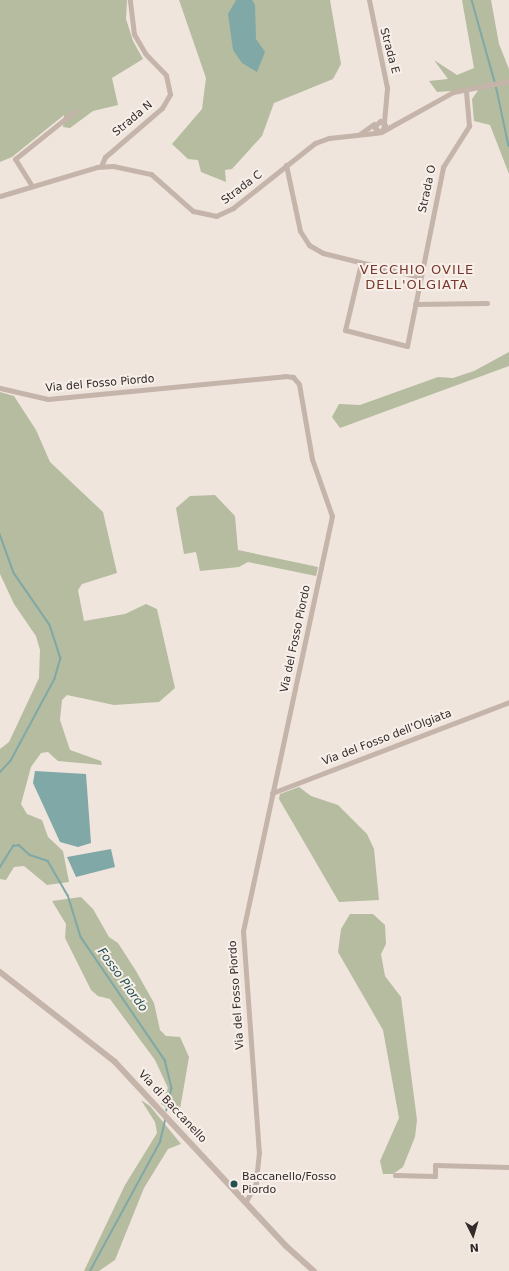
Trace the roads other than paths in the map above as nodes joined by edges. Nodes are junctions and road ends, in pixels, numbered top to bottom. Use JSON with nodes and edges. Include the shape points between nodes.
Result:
{"nodes":[{"id":1,"x":130,"y":0,"type":"edge"},
{"id":2,"x":368,"y":0,"type":"edge"},
{"id":3,"x":509,"y":81,"type":"edge"},
{"id":4,"x":466,"y":89,"type":"junction"},
{"id":5,"x":386,"y":108,"type":"junction"},
{"id":6,"x":75,"y":112,"type":"dead end"},
{"id":7,"x":375,"y":123,"type":"junction"},
{"id":8,"x":384,"y":125,"type":"junction"},
{"id":9,"x":394,"y":126,"type":"junction"},
{"id":10,"x":381,"y":132,"type":"junction"},
{"id":11,"x":359,"y":135,"type":"junction"},
{"id":12,"x":286,"y":165,"type":"junction"},
{"id":13,"x":101,"y":166,"type":"junction"},
{"id":14,"x":32,"y":186,"type":"junction"},
{"id":15,"x":0,"y":196,"type":"edge"},
{"id":16,"x":362,"y":263,"type":"junction"},
{"id":17,"x":420,"y":276,"type":"junction"},
{"id":18,"x":487,"y":303,"type":"dead end"},
{"id":19,"x":415,"y":304,"type":"junction"},
{"id":20,"x":0,"y":388,"type":"edge"},
{"id":21,"x":509,"y":702,"type":"edge"},
{"id":22,"x":272,"y":793,"type":"junction"},
{"id":23,"x":0,"y":972,"type":"edge"},
{"id":24,"x":509,"y":1167,"type":"edge"},
{"id":25,"x":395,"y":1175,"type":"dead end"},
{"id":26,"x":246,"y":1201,"type":"junction"},
{"id":27,"x":314,"y":1271,"type":"edge"}],
"edges":[{"from":1,"to":13,"type":"street","name":"Strada N","via":[[134,34],[145,53],[166,75],[170,94],[162,108],[105,157]]},
{"from":2,"to":5,"type":"street","name":"Strada E","via":[[373,36],[386,80]]},
{"from":3,"to":4,"type":"street","name":"Strada C"},
{"from":4,"to":9,"type":"street","name":"Strada C","via":[[443,96]]},
{"from":4,"to":17,"type":"street","name":"Strada O","via":[[468,130],[443,165]]},
{"from":5,"to":7,"type":"street"},
{"from":5,"to":8,"type":"street","name":"Strada E"},
{"from":6,"to":14,"type":"street","via":[[15,159]]},
{"from":7,"to":8,"type":"street"},
{"from":7,"to":10,"type":"street","via":[[374,129]]},
{"from":7,"to":11,"type":"street","name":"Strada C"},
{"from":8,"to":9,"type":"street"},
{"from":8,"to":10,"type":"street","name":"Strada E"},
{"from":9,"to":10,"type":"street","name":"Strada C"},
{"from":10,"to":11,"type":"street","name":"Strada C"},
{"from":11,"to":12,"type":"street","name":"Strada C","via":[[321,140]]},
{"from":12,"to":13,"type":"street","name":"Strada C","via":[[233,208],[212,216],[190,210],[151,174],[133,168]]},
{"from":12,"to":16,"type":"street","via":[[300,231],[306,243],[323,253]]},
{"from":13,"to":14,"type":"street","name":"Strada C"},
{"from":14,"to":15,"type":"street","name":"Strada C"},
{"from":16,"to":17,"type":"street"},
{"from":16,"to":19,"type":"street","name":"Strada O","via":[[345,330],[407,346]]},
{"from":17,"to":19,"type":"street","name":"Strada O"},
{"from":18,"to":19,"type":"street"},
{"from":20,"to":22,"type":"street","name":"Via del Fosso Piordo","via":[[30,398],[53,399],[285,376],[296,379],[313,464],[332,516]]},
{"from":21,"to":22,"type":"street","name":"Via del Fosso dell'Olgiata"},
{"from":22,"to":26,"type":"street","name":"Via del Fosso Piordo","via":[[242,936],[259,1152],[256,1183]]},
{"from":23,"to":26,"type":"street","name":"Via di Baccanello","via":[[115,1062]]},
{"from":24,"to":25,"type":"street","via":[[435,1165],[435,1176]]},
{"from":26,"to":27,"type":"street","name":"Via di Baccanello","via":[[293,1254]]}]}
